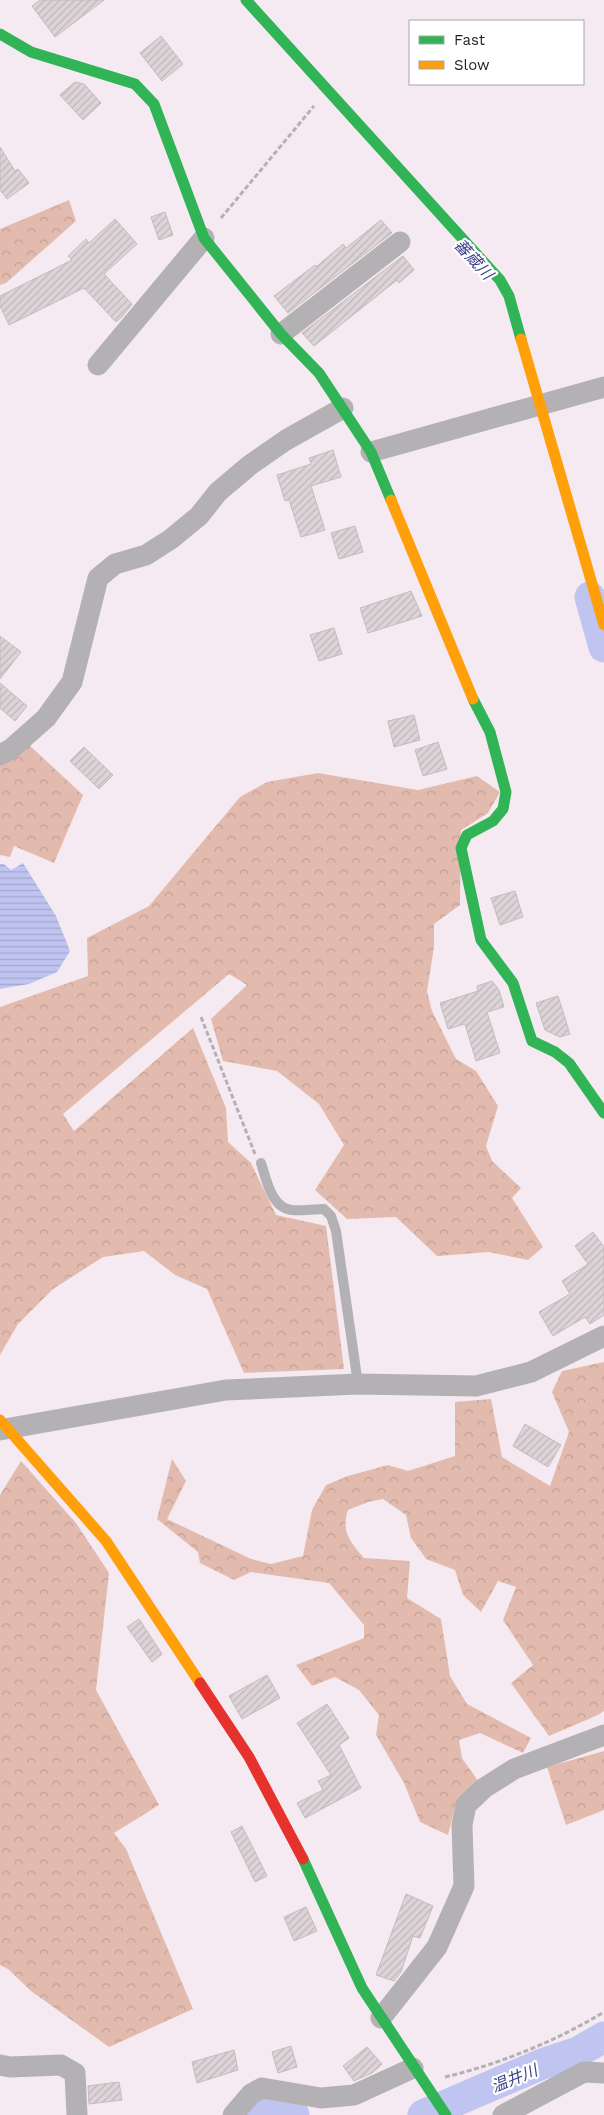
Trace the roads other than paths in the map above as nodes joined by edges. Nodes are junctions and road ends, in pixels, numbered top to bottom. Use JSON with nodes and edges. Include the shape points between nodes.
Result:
{"nodes":[{"id":1,"x":246,"y":0,"type":"edge"},
{"id":2,"x":0,"y":34,"type":"edge"},
{"id":3,"x":204,"y":238,"type":"junction"},
{"id":4,"x":400,"y":242,"type":"dead end"},
{"id":5,"x":281,"y":334,"type":"junction"},
{"id":6,"x":98,"y":365,"type":"dead end"},
{"id":7,"x":604,"y":386,"type":"edge"},
{"id":8,"x":537,"y":405,"type":"junction"},
{"id":9,"x":343,"y":408,"type":"junction"},
{"id":10,"x":371,"y":452,"type":"junction"},
{"id":11,"x":604,"y":625,"type":"edge"},
{"id":12,"x":0,"y":755,"type":"edge"},
{"id":13,"x":604,"y":1113,"type":"edge"},
{"id":14,"x":261,"y":1162,"type":"road end"},
{"id":15,"x":604,"y":1336,"type":"edge"},
{"id":16,"x":358,"y":1384,"type":"junction"},
{"id":17,"x":3,"y":1426,"type":"edge"},
{"id":18,"x":604,"y":1736,"type":"edge"},
{"id":19,"x":381,"y":2018,"type":"junction"},
{"id":20,"x":0,"y":2065,"type":"edge"},
{"id":21,"x":604,"y":2073,"type":"edge"},
{"id":22,"x":422,"y":2079,"type":"junction"},
{"id":23,"x":77,"y":2115,"type":"edge"},
{"id":24,"x":233,"y":2115,"type":"edge"},
{"id":25,"x":446,"y":2115,"type":"edge"},
{"id":26,"x":503,"y":2115,"type":"edge"}],
"edges":[{"from":1,"to":8,"type":"street","via":[[500,280],[509,296]]},
{"from":2,"to":3,"type":"street","via":[[31,52],[135,84],[154,104]]},
{"from":3,"to":5,"type":"street"},
{"from":3,"to":6,"type":"street"},
{"from":4,"to":5,"type":"street"},
{"from":5,"to":9,"type":"street","via":[[319,373]]},
{"from":7,"to":8,"type":"street"},
{"from":8,"to":10,"type":"street"},
{"from":8,"to":11,"type":"street"},
{"from":9,"to":10,"type":"street"},
{"from":9,"to":12,"type":"street","via":[[286,440],[250,465],[171,539],[146,555],[115,564],[98,578],[72,682],[46,718]]},
{"from":10,"to":13,"type":"street","via":[[470,695],[490,732],[506,792],[503,809],[493,821],[468,835],[461,848],[481,940],[514,983],[532,1041],[569,1063]]},
{"from":14,"to":16,"type":"lane","via":[[270,1193],[280,1205],[290,1210],[324,1209],[331,1216],[336,1231]]},
{"from":15,"to":16,"type":"street","via":[[531,1372],[476,1386]]},
{"from":16,"to":17,"type":"street","via":[[226,1390]]},
{"from":17,"to":19,"type":"street","via":[[106,1541],[249,1757],[293,1838],[362,1988]]},
{"from":18,"to":19,"type":"street","via":[[514,1769],[484,1788],[466,1805],[462,1825],[464,1886],[437,1947]]},
{"from":19,"to":22,"type":"street"},
{"from":20,"to":23,"type":"street","via":[[61,2065],[75,2073]]},
{"from":21,"to":26,"type":"street","via":[[584,2072]]},
{"from":22,"to":24,"type":"street","via":[[354,2095],[321,2098],[262,2088],[251,2094]]},
{"from":22,"to":25,"type":"street"}]}
